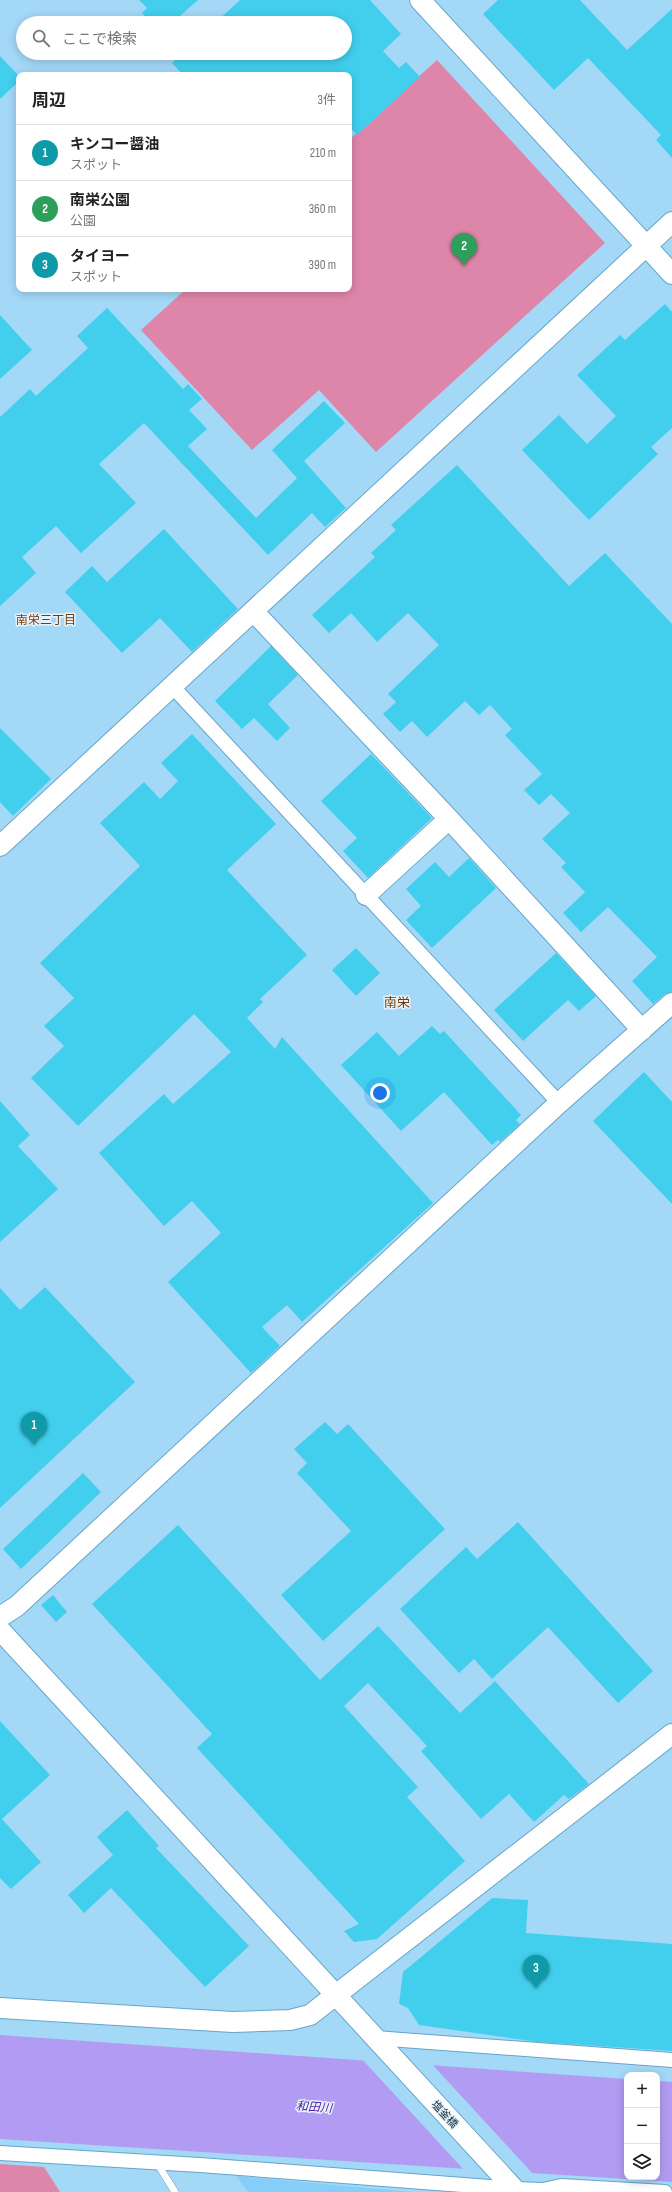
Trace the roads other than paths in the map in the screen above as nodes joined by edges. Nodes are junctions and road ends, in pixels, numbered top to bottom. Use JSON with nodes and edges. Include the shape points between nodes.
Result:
{"nodes":[{"id":1,"x":420,"y":0,"type":"edge"},
{"id":2,"x":672,"y":222,"type":"edge"},
{"id":3,"x":646,"y":246,"type":"junction"},
{"id":4,"x":672,"y":274,"type":"edge"},
{"id":5,"x":254,"y":612,"type":"junction"},
{"id":6,"x":173,"y":687,"type":"junction"},
{"id":7,"x":449,"y":818,"type":"junction"},
{"id":8,"x":0,"y":846,"type":"edge"},
{"id":9,"x":366,"y":895,"type":"junction"},
{"id":10,"x":671,"y":1007,"type":"edge"},
{"id":11,"x":642,"y":1030,"type":"junction"},
{"id":12,"x":559,"y":1103,"type":"junction"},
{"id":13,"x":0,"y":1617,"type":"edge"},
{"id":14,"x":0,"y":1630,"type":"edge"},
{"id":15,"x":672,"y":1734,"type":"edge"},
{"id":16,"x":336,"y":1996,"type":"junction"},
{"id":17,"x":0,"y":2008,"type":"edge"},
{"id":18,"x":379,"y":2042,"type":"junction"},
{"id":19,"x":672,"y":2060,"type":"edge"},
{"id":20,"x":0,"y":2153,"type":"edge"},
{"id":21,"x":156,"y":2163,"type":"junction"},
{"id":22,"x":516,"y":2191,"type":"edge"},
{"id":23,"x":175,"y":2192,"type":"edge"},
{"id":24,"x":665,"y":2192,"type":"edge"}],
"edges":[{"from":1,"to":3,"type":"street"},
{"from":2,"to":3,"type":"street"},
{"from":3,"to":4,"type":"street"},
{"from":3,"to":5,"type":"street"},
{"from":5,"to":6,"type":"street"},
{"from":5,"to":7,"type":"street"},
{"from":6,"to":8,"type":"street"},
{"from":6,"to":9,"type":"street"},
{"from":7,"to":9,"type":"street"},
{"from":7,"to":11,"type":"street"},
{"from":9,"to":12,"type":"street"},
{"from":10,"to":11,"type":"street"},
{"from":11,"to":12,"type":"street"},
{"from":12,"to":13,"type":"street","via":[[26,1598]]},
{"from":14,"to":16,"type":"street","name":"塩釜橋"},
{"from":15,"to":16,"type":"street"},
{"from":16,"to":17,"type":"street","via":[[310,2015],[290,2020],[233,2022]]},
{"from":16,"to":18,"type":"street","name":"塩釜橋"},
{"from":18,"to":19,"type":"street"},
{"from":18,"to":22,"type":"street","name":"塩釜橋"},
{"from":20,"to":21,"type":"street"},
{"from":21,"to":22,"type":"street"},
{"from":21,"to":23,"type":"lane"},
{"from":22,"to":24,"type":"street","via":[[561,2186]]}]}
